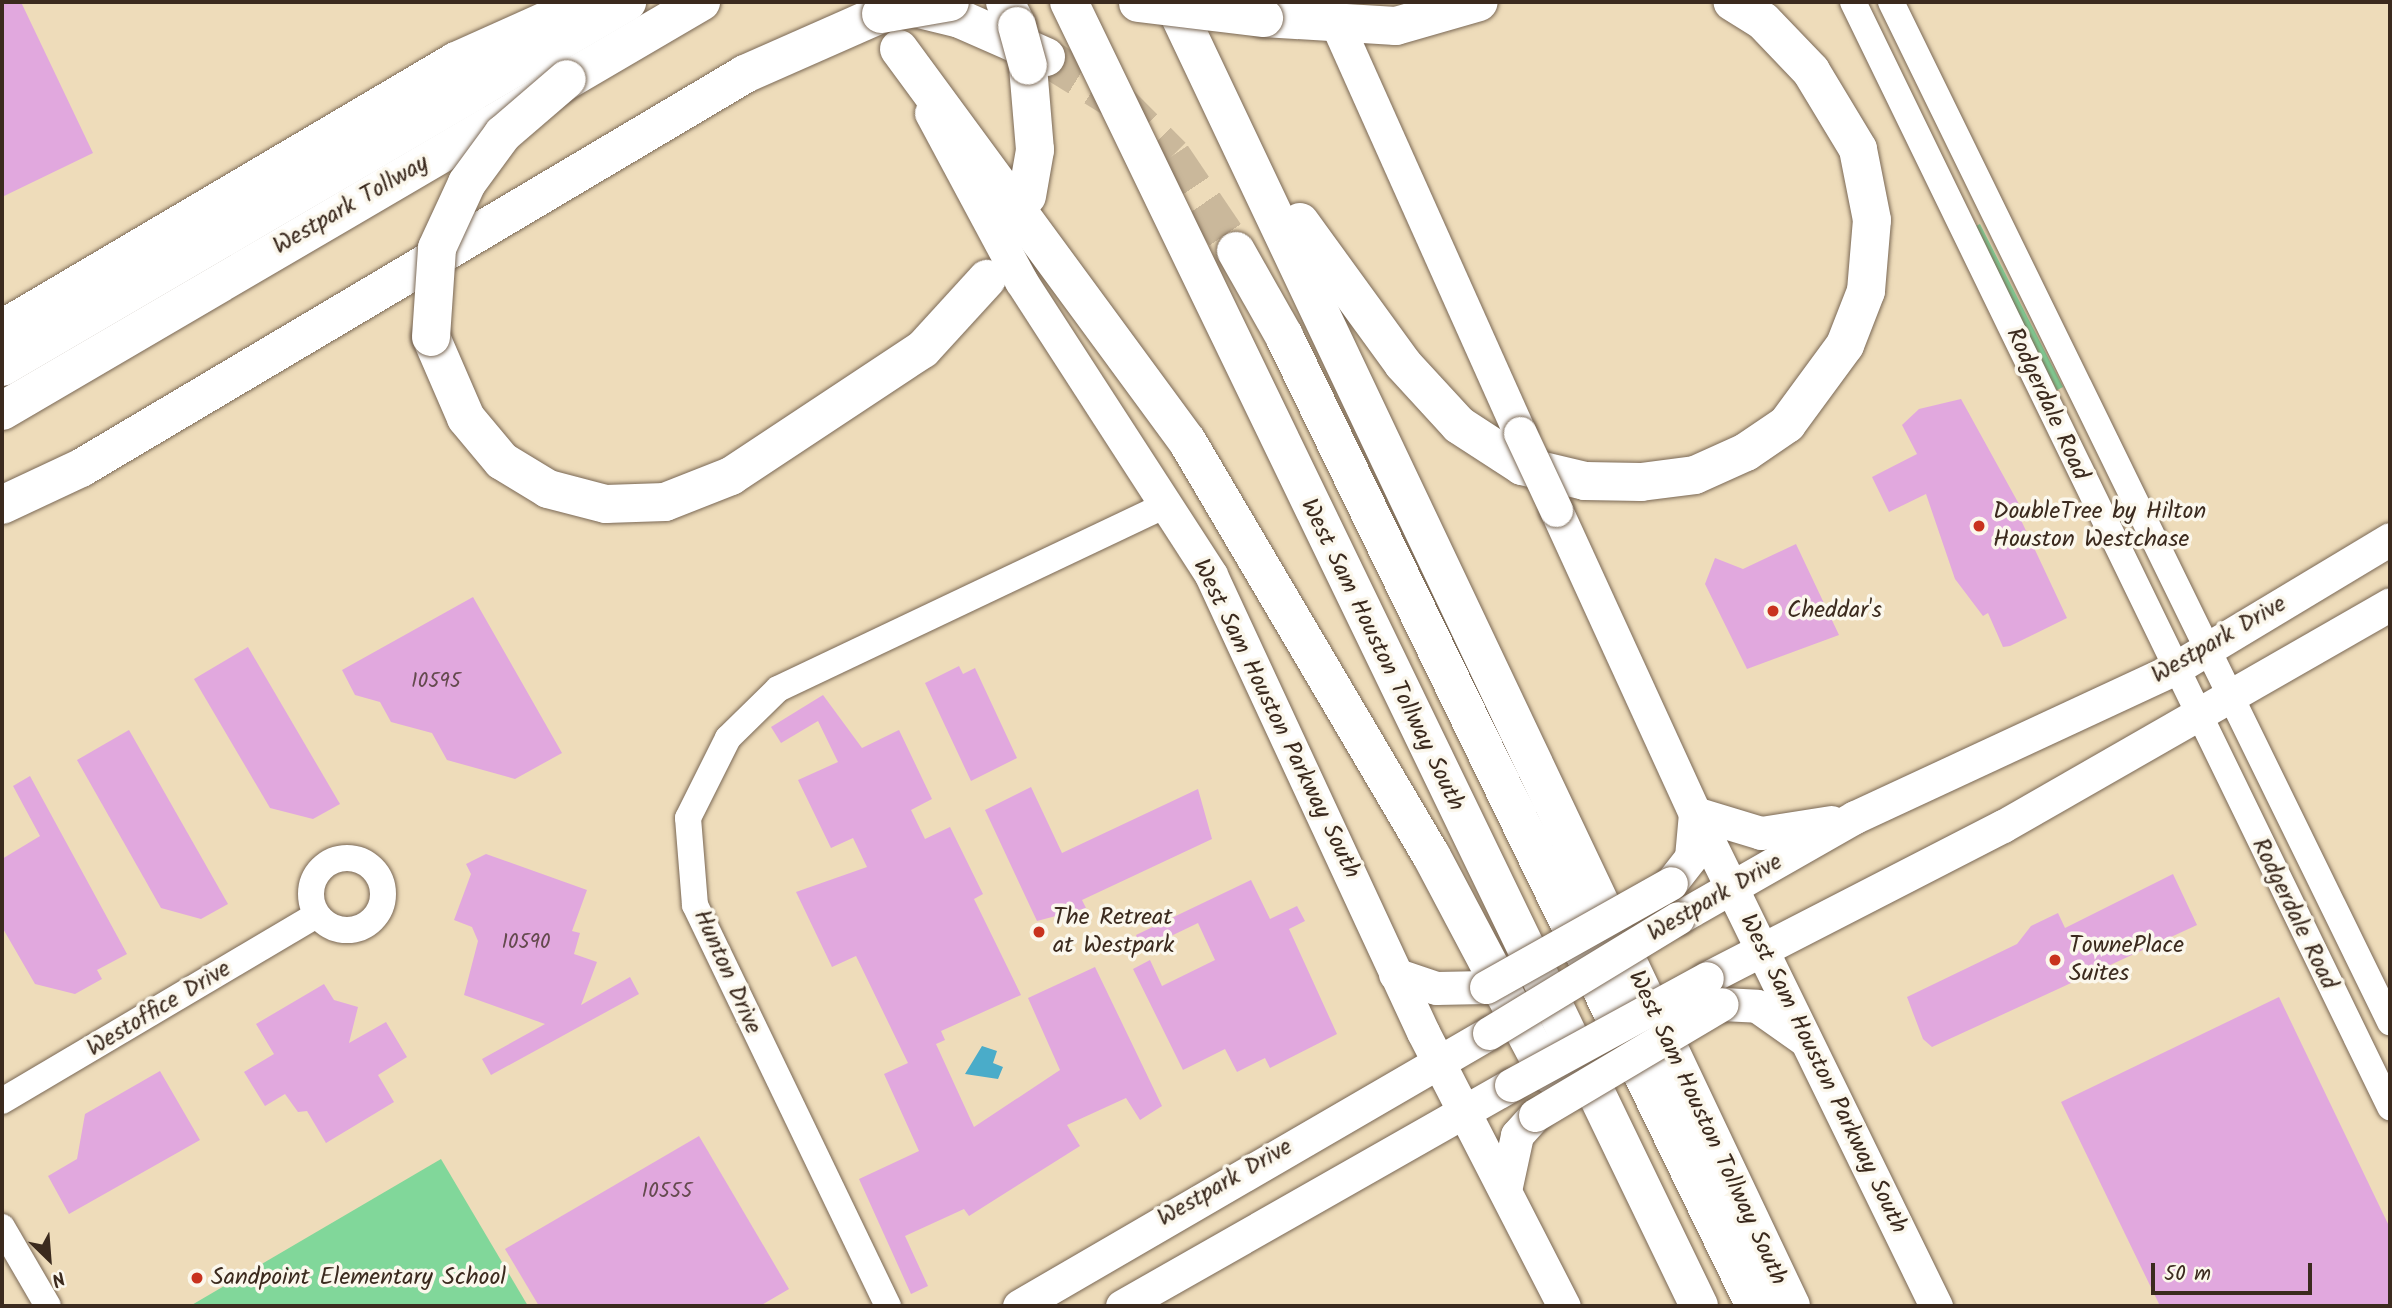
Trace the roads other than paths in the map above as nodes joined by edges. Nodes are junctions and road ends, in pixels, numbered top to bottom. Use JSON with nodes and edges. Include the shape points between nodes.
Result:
{"nodes":[{"id":1,"x":532,"y":2,"type":"edge"},
{"id":2,"x":588,"y":2,"type":"edge"},
{"id":3,"x":627,"y":2,"type":"edge"},
{"id":4,"x":701,"y":2,"type":"edge"},
{"id":5,"x":950,"y":2,"type":"edge"},
{"id":6,"x":1069,"y":2,"type":"edge"},
{"id":7,"x":1125,"y":2,"type":"edge"},
{"id":8,"x":1173,"y":2,"type":"edge"},
{"id":9,"x":1479,"y":2,"type":"edge"},
{"id":10,"x":1498,"y":2,"type":"edge"},
{"id":11,"x":1510,"y":2,"type":"edge"},
{"id":12,"x":1731,"y":2,"type":"edge"},
{"id":13,"x":1853,"y":2,"type":"edge"},
{"id":14,"x":1891,"y":2,"type":"edge"},
{"id":15,"x":1279,"y":13,"type":"edge"},
{"id":16,"x":1332,"y":13,"type":"edge"},
{"id":17,"x":1011,"y":14,"type":"edge"},
{"id":18,"x":882,"y":21,"type":"edge"},
{"id":19,"x":456,"y":61,"type":"junction"},
{"id":20,"x":1037,"y":61,"type":"junction"},
{"id":21,"x":567,"y":79,"type":"junction"},
{"id":22,"x":1946,"y":111,"type":"junction"},
{"id":23,"x":1914,"y":125,"type":"junction"},
{"id":24,"x":1244,"y":144,"type":"junction"},
{"id":25,"x":1027,"y":196,"type":"dead end"},
{"id":26,"x":1236,"y":250,"type":"tunnel mouth"},
{"id":27,"x":988,"y":279,"type":"dead end"},
{"id":28,"x":133,"y":312,"type":"junction"},
{"id":29,"x":2,"y":329,"type":"edge"},
{"id":30,"x":2,"y":367,"type":"edge"},
{"id":31,"x":2,"y":411,"type":"edge"},
{"id":32,"x":2,"y":505,"type":"edge"},
{"id":33,"x":1166,"y":505,"type":"junction"},
{"id":34,"x":2390,"y":539,"type":"edge"},
{"id":35,"x":2390,"y":604,"type":"edge"},
{"id":36,"x":2209,"y":648,"type":"junction"},
{"id":37,"x":2174,"y":668,"type":"junction"},
{"id":38,"x":2232,"y":697,"type":"junction"},
{"id":39,"x":2197,"y":718,"type":"junction"},
{"id":40,"x":1695,"y":813,"type":"junction"},
{"id":41,"x":1855,"y":817,"type":"junction"},
{"id":42,"x":1732,"y":888,"type":"junction"},
{"id":43,"x":316,"y":915,"type":"dead end"},
{"id":44,"x":1763,"y":948,"type":"junction"},
{"id":45,"x":1395,"y":974,"type":"junction"},
{"id":46,"x":1492,"y":984,"type":"junction"},
{"id":47,"x":1715,"y":991,"type":"junction"},
{"id":48,"x":2390,"y":1022,"type":"edge"},
{"id":49,"x":1805,"y":1040,"type":"junction"},
{"id":50,"x":1437,"y":1061,"type":"junction"},
{"id":51,"x":2383,"y":1075,"type":"edge"},
{"id":52,"x":2,"y":1101,"type":"edge"},
{"id":53,"x":1598,"y":1105,"type":"junction"},
{"id":54,"x":2390,"y":1107,"type":"edge"},
{"id":55,"x":1464,"y":1112,"type":"junction"},
{"id":56,"x":1506,"y":1186,"type":"junction"},
{"id":57,"x":2,"y":1227,"type":"edge"},
{"id":58,"x":48,"y":1306,"type":"edge"},
{"id":59,"x":888,"y":1306,"type":"edge"},
{"id":60,"x":1019,"y":1306,"type":"edge"},
{"id":61,"x":1122,"y":1306,"type":"edge"},
{"id":62,"x":1564,"y":1306,"type":"edge"},
{"id":63,"x":1699,"y":1306,"type":"edge"},
{"id":64,"x":1755,"y":1306,"type":"edge"},
{"id":65,"x":1791,"y":1306,"type":"edge"},
{"id":66,"x":1936,"y":1306,"type":"edge"}],
"edges":[{"from":1,"to":19,"type":"highway"},
{"from":2,"to":19,"type":"highway"},
{"from":3,"to":28,"type":"highway","name":"Westpark Tollway"},
{"from":4,"to":21,"type":"highway","name":"Westpark Tollway"},
{"from":5,"to":18,"type":"highway","bridge":true},
{"from":6,"to":53,"type":"highway","name":"West Sam Houston Tollway South"},
{"from":7,"to":15,"type":"highway","bridge":true},
{"from":8,"to":24,"type":"highway","name":"West Sam Houston Tollway South"},
{"from":9,"to":16,"type":"highway","via":[[1396,26]]},
{"from":10,"to":11,"type":"highway"},
{"from":12,"to":24,"type":"highway","via":[[1763,21],[1811,71],[1858,149],[1871,232],[1866,291],[1844,345],[1787,424],[1695,474],[1584,481],[1522,466],[1459,425],[1403,364]]},
{"from":13,"to":23,"type":"street","name":"Rodgerdale Road"},
{"from":14,"to":22,"type":"street","name":"Rodgerdale Road"},
{"from":15,"to":16,"type":"highway"},
{"from":16,"to":40,"type":"main road","name":"West Sam Houston Parkway South","bridge":true},
{"from":17,"to":20,"type":"highway","bridge":true},
{"from":18,"to":20,"type":"highway","via":[[960,19]]},
{"from":18,"to":32,"type":"highway","via":[[733,81],[81,468]]},
{"from":18,"to":33,"type":"main road","name":"West Sam Houston Parkway South","via":[[1021,281]]},
{"from":18,"to":46,"type":"highway","via":[[1187,441],[1432,855]]},
{"from":19,"to":29,"type":"highway"},
{"from":20,"to":25,"type":"highway","via":[[1035,150]]},
{"from":21,"to":27,"type":"highway","bridge":true,"via":[[503,134],[467,183],[437,248],[431,337],[466,418],[502,461],[548,489],[606,504],[665,502],[731,475],[923,349]]},
{"from":21,"to":28,"type":"highway","name":"Westpark Tollway","bridge":true},
{"from":22,"to":23,"type":"street"},
{"from":22,"to":36,"type":"street","name":"Rodgerdale Road"},
{"from":23,"to":37,"type":"street","name":"Rodgerdale Road"},
{"from":24,"to":65,"type":"highway","name":"West Sam Houston Tollway South"},
{"from":26,"to":64,"type":"highway","via":[[1284,337]]},
{"from":28,"to":30,"type":"highway","name":"Westpark Tollway"},
{"from":28,"to":31,"type":"highway","name":"Westpark Tollway"},
{"from":33,"to":45,"type":"main road","name":"West Sam Houston Parkway South","via":[[1211,575]]},
{"from":33,"to":59,"type":"street","name":"Hunton Drive","via":[[778,688],[728,738],[688,818],[695,905]]},
{"from":34,"to":36,"type":"main road","name":"Westpark Drive"},
{"from":35,"to":38,"type":"main road"},
{"from":36,"to":37,"type":"main road","name":"Westpark Drive"},
{"from":36,"to":38,"type":"street","name":"Rodgerdale Road"},
{"from":37,"to":39,"type":"street","name":"Rodgerdale Road"},
{"from":37,"to":41,"type":"main road","name":"Westpark Drive"},
{"from":38,"to":39,"type":"main road"},
{"from":38,"to":48,"type":"street","name":"Rodgerdale Road"},
{"from":39,"to":44,"type":"main road"},
{"from":39,"to":51,"type":"street","name":"Rodgerdale Road"},
{"from":40,"to":41,"type":"main road","via":[[1761,832]]},
{"from":40,"to":42,"type":"main road","name":"West Sam Houston Parkway South"},
{"from":40,"to":46,"type":"main road","bridge":true,"via":[[1691,857],[1671,883]]},
{"from":41,"to":42,"type":"main road","name":"Westpark Drive"},
{"from":42,"to":44,"type":"main road","name":"West Sam Houston Parkway South"},
{"from":42,"to":50,"type":"main road","name":"Westpark Drive","bridge":true},
{"from":43,"to":52,"type":"street","name":"Westoffice Drive"},
{"from":44,"to":47,"type":"main road"},
{"from":44,"to":49,"type":"main road","name":"West Sam Houston Parkway South"},
{"from":45,"to":46,"type":"main road","via":[[1436,988]]},
{"from":45,"to":50,"type":"main road","name":"West Sam Houston Parkway South"},
{"from":46,"to":53,"type":"highway","via":[[1546,1072]]},
{"from":47,"to":49,"type":"main road","via":[[1757,1006]]},
{"from":47,"to":55,"type":"main road","bridge":true,"via":[[1511,1085]]},
{"from":47,"to":56,"type":"main road","bridge":true,"via":[[1535,1115],[1517,1135]]},
{"from":49,"to":66,"type":"main road","name":"West Sam Houston Parkway South"},
{"from":50,"to":55,"type":"main road","name":"West Sam Houston Parkway South"},
{"from":50,"to":60,"type":"main road","name":"Westpark Drive"},
{"from":51,"to":54,"type":"street","name":"Rodgerdale Road"},
{"from":53,"to":63,"type":"highway","name":"West Sam Houston Tollway South"},
{"from":55,"to":56,"type":"main road","name":"West Sam Houston Parkway South"},
{"from":55,"to":61,"type":"main road"},
{"from":56,"to":62,"type":"main road","name":"West Sam Houston Parkway South"},
{"from":57,"to":58,"type":"street"}]}
